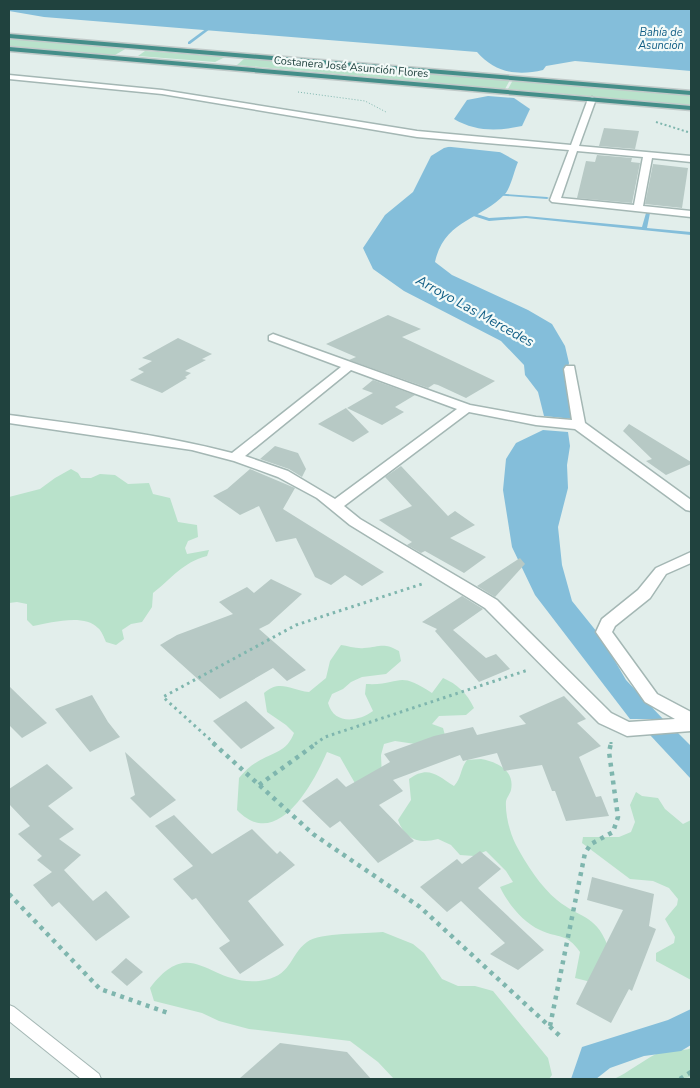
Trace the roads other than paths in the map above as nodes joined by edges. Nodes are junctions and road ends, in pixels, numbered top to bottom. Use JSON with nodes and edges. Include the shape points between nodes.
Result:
{"nodes":[{"id":1,"x":9,"y":36,"type":"edge"},
{"id":2,"x":142,"y":47,"type":"junction"},
{"id":3,"x":9,"y":49,"type":"edge"},
{"id":4,"x":237,"y":55,"type":"junction"},
{"id":5,"x":124,"y":59,"type":"junction"},
{"id":6,"x":182,"y":64,"type":"junction"},
{"id":7,"x":9,"y":77,"type":"edge"},
{"id":8,"x":691,"y":93,"type":"edge"},
{"id":9,"x":592,"y":99,"type":"junction"},
{"id":10,"x":691,"y":108,"type":"edge"},
{"id":11,"x":572,"y":148,"type":"junction"},
{"id":12,"x":648,"y":155,"type":"junction"},
{"id":13,"x":691,"y":159,"type":"edge"},
{"id":14,"x":638,"y":209,"type":"junction"},
{"id":15,"x":691,"y":214,"type":"edge"},
{"id":16,"x":273,"y":338,"type":"dead end"},
{"id":17,"x":350,"y":364,"type":"junction"},
{"id":18,"x":570,"y":369,"type":"dead end"},
{"id":19,"x":467,"y":408,"type":"junction"},
{"id":20,"x":9,"y":419,"type":"edge"},
{"id":21,"x":574,"y":424,"type":"junction"},
{"id":22,"x":235,"y":457,"type":"junction"},
{"id":23,"x":337,"y":504,"type":"junction"},
{"id":24,"x":691,"y":507,"type":"edge"},
{"id":25,"x":691,"y":557,"type":"edge"},
{"id":26,"x":689,"y":723,"type":"edge"},
{"id":27,"x":9,"y":1012,"type":"edge"},
{"id":28,"x":93,"y":1079,"type":"edge"}],
"edges":[{"from":1,"to":2,"type":"highway","name":"Costanera José Asunción Flores"},
{"from":2,"to":4,"type":"highway","name":"Costanera José Asunción Flores"},
{"from":2,"to":5,"type":"highway"},
{"from":3,"to":5,"type":"highway","name":"Costanera José Asunción Flores"},
{"from":4,"to":6,"type":"highway","via":[[224,64]]},
{"from":4,"to":8,"type":"highway","name":"Costanera José Asunción Flores"},
{"from":5,"to":6,"type":"highway","name":"Costanera José Asunción Flores"},
{"from":6,"to":9,"type":"highway","name":"Costanera José Asunción Flores"},
{"from":7,"to":11,"type":"street","via":[[162,92],[417,134]]},
{"from":9,"to":10,"type":"highway","name":"Costanera José Asunción Flores"},
{"from":9,"to":11,"type":"street"},
{"from":11,"to":12,"type":"street"},
{"from":11,"to":14,"type":"street","via":[[555,200]]},
{"from":12,"to":13,"type":"street"},
{"from":12,"to":14,"type":"street"},
{"from":14,"to":15,"type":"street"},
{"from":16,"to":17,"type":"street"},
{"from":17,"to":19,"type":"street"},
{"from":17,"to":22,"type":"street"},
{"from":18,"to":21,"type":"street"},
{"from":19,"to":21,"type":"street","via":[[536,421]]},
{"from":19,"to":23,"type":"street"},
{"from":20,"to":22,"type":"street","via":[[200,447]]},
{"from":21,"to":24,"type":"street"},
{"from":22,"to":23,"type":"street","via":[[297,480]]},
{"from":23,"to":26,"type":"street","via":[[355,522],[491,604],[605,718],[622,726]]},
{"from":25,"to":26,"type":"street","via":[[661,571],[644,594],[608,623],[604,632],[652,698]]},
{"from":27,"to":28,"type":"lane"}]}
